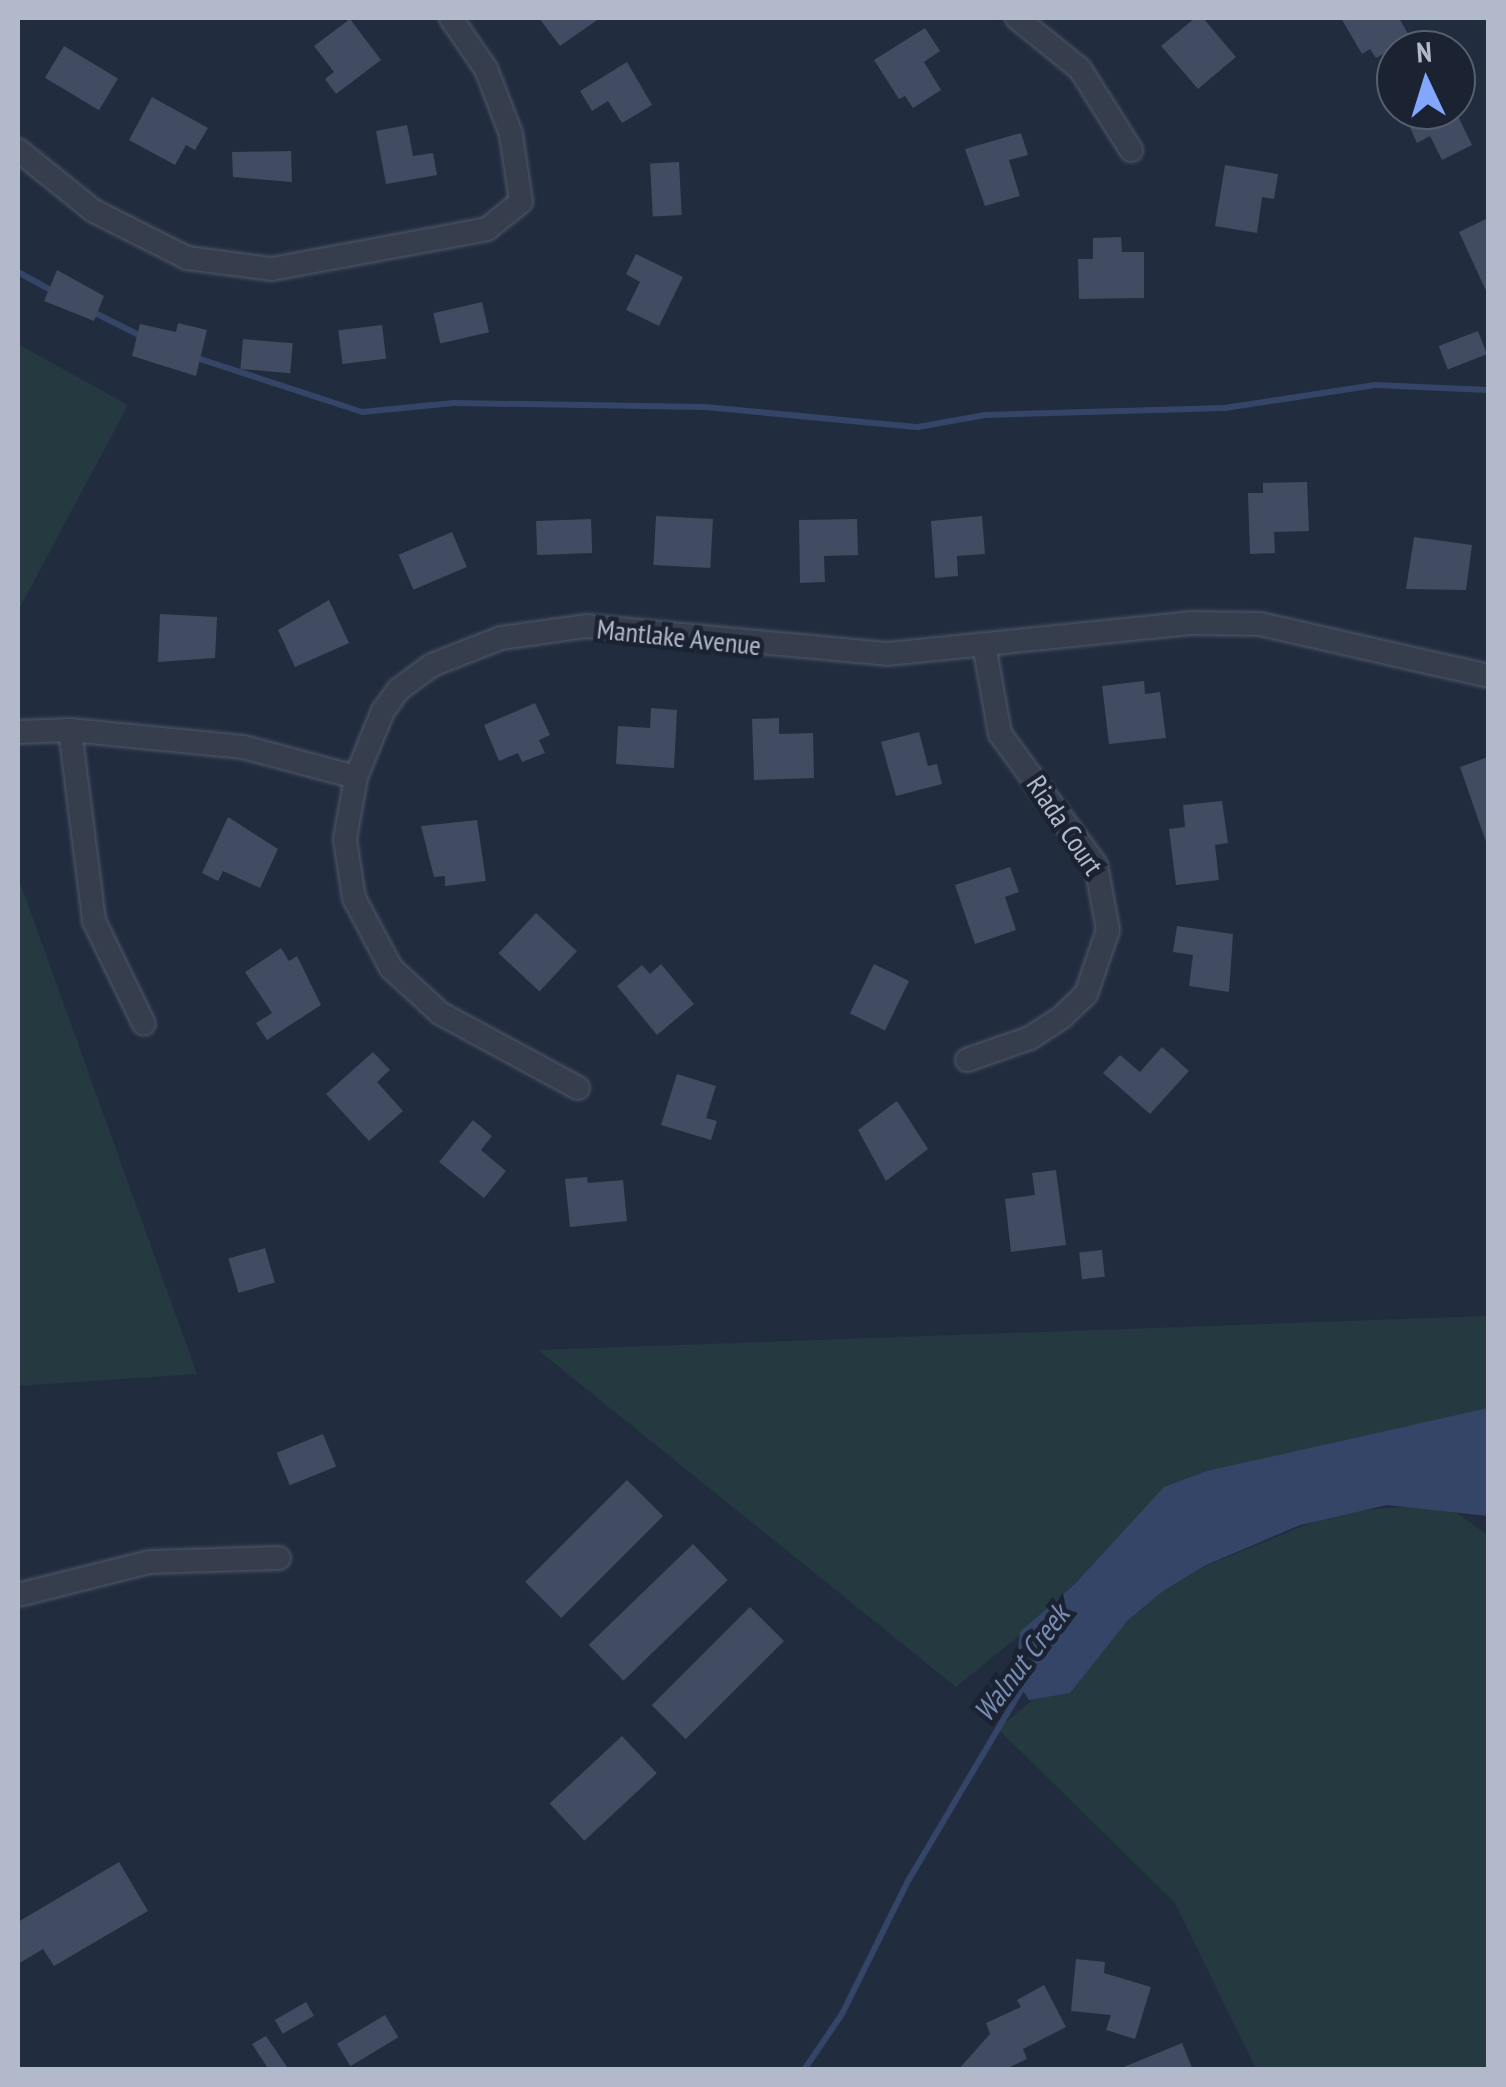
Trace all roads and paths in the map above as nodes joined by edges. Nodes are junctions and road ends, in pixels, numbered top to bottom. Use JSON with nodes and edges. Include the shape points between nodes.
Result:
{"nodes":[{"id":1,"x":450,"y":18,"type":"edge"},
{"id":2,"x":1017,"y":18,"type":"edge"},
{"id":3,"x":18,"y":150,"type":"edge"},
{"id":4,"x":1131,"y":150,"type":"dead end"},
{"id":5,"x":984,"y":644,"type":"junction"},
{"id":6,"x":1488,"y":676,"type":"edge"},
{"id":7,"x":70,"y":730,"type":"junction"},
{"id":8,"x":18,"y":732,"type":"edge"},
{"id":9,"x":356,"y":778,"type":"junction"},
{"id":10,"x":144,"y":1024,"type":"dead end"},
{"id":11,"x":966,"y":1060,"type":"dead end"},
{"id":12,"x":578,"y":1088,"type":"dead end"},
{"id":13,"x":279,"y":1558,"type":"dead end"},
{"id":14,"x":18,"y":1595,"type":"edge"}],
"edges":[{"from":1,"to":3,"type":"street","via":[[486,69],[511,134],[522,202],[487,229],[272,270],[186,258],[94,211]]},
{"from":2,"to":4,"type":"street","via":[[1080,69]]},
{"from":5,"to":6,"type":"street","name":"Mantlake Avenue","via":[[1190,623],[1260,624]]},
{"from":5,"to":9,"type":"street","name":"Mantlake Avenue","via":[[887,654],[586,626],[500,638],[432,665],[398,690]]},
{"from":5,"to":11,"type":"street","name":"Riada Court","via":[[1000,734],[1096,866],[1108,930],[1086,994],[1062,1017],[1030,1038]]},
{"from":7,"to":8,"type":"street"},
{"from":7,"to":9,"type":"street","via":[[243,747]]},
{"from":7,"to":10,"type":"street","via":[[94,921]]},
{"from":9,"to":12,"type":"street","name":"Mantlake Avenue","via":[[345,839],[354,898],[391,968],[440,1013]]},
{"from":13,"to":14,"type":"street","via":[[149,1562]]}]}
